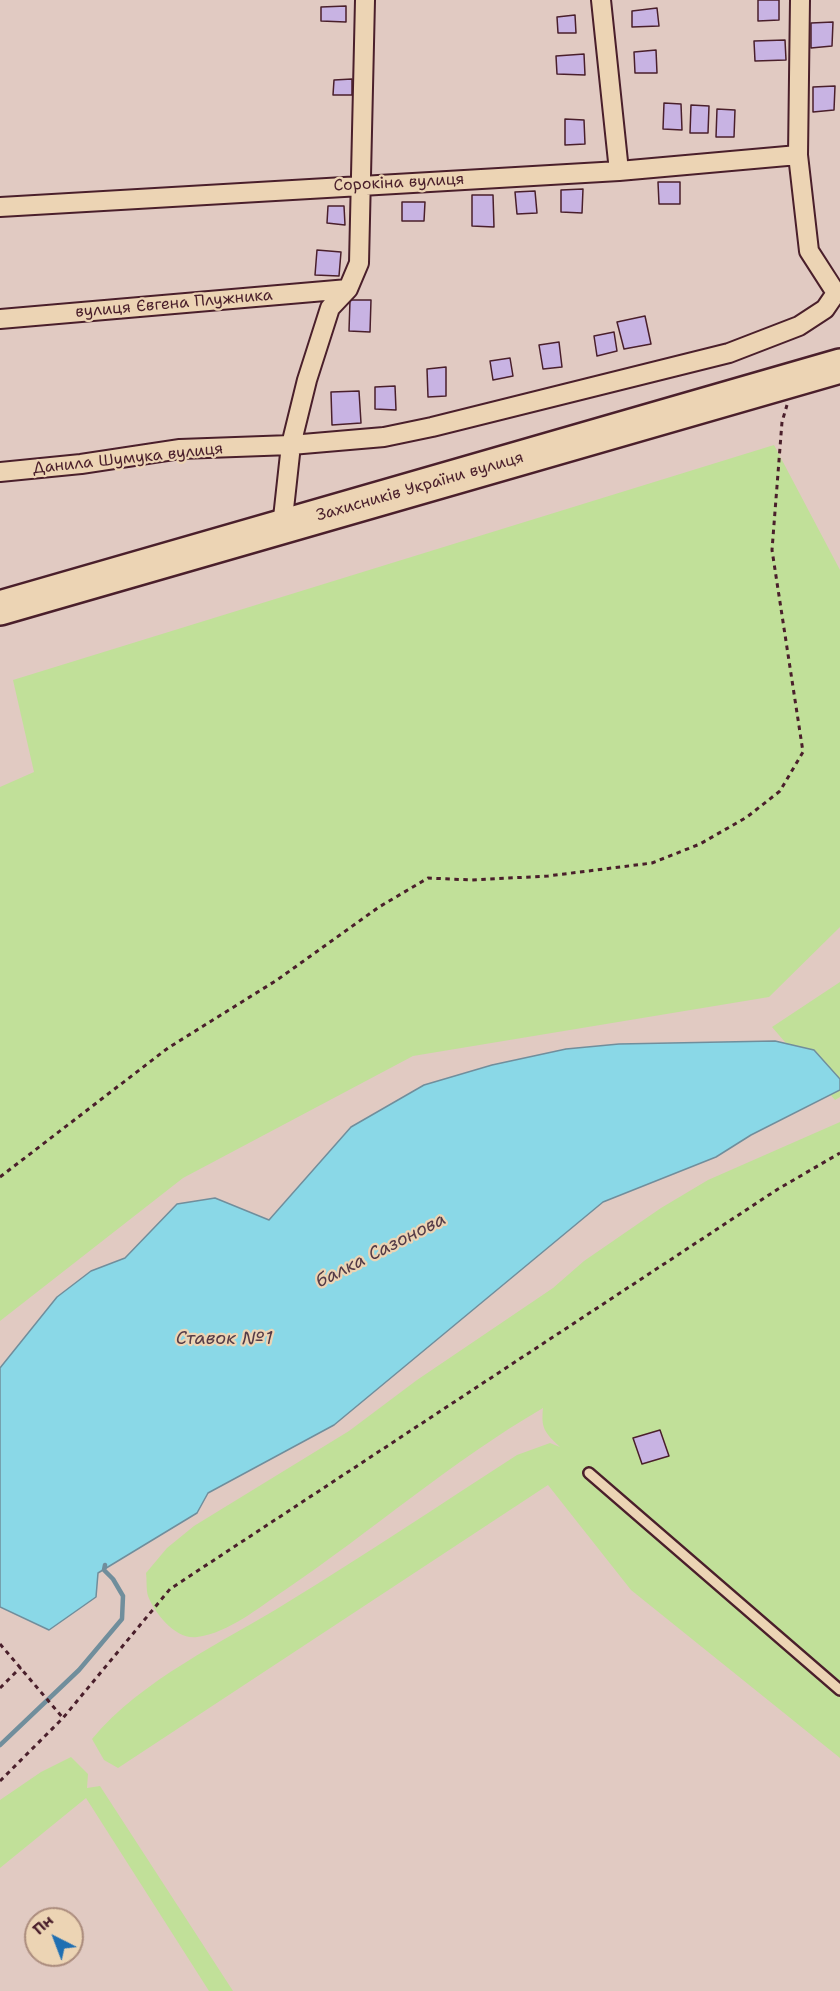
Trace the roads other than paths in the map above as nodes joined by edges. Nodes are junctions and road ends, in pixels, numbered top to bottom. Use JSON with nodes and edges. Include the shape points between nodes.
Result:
{"nodes":[{"id":1,"x":365,"y":0,"type":"edge"},
{"id":2,"x":601,"y":0,"type":"edge"},
{"id":3,"x":800,"y":0,"type":"edge"},
{"id":4,"x":798,"y":155,"type":"junction"},
{"id":5,"x":620,"y":171,"type":"junction"},
{"id":6,"x":363,"y":185,"type":"junction"},
{"id":7,"x":0,"y":207,"type":"edge"},
{"id":8,"x":348,"y":289,"type":"junction"},
{"id":9,"x":838,"y":293,"type":"edge"},
{"id":10,"x":0,"y":319,"type":"edge"},
{"id":11,"x":840,"y":366,"type":"edge"},
{"id":12,"x":291,"y":445,"type":"junction"},
{"id":13,"x":0,"y":472,"type":"edge"},
{"id":14,"x":282,"y":527,"type":"junction"},
{"id":15,"x":0,"y":608,"type":"edge"},
{"id":16,"x":589,"y":1473,"type":"dead end"},
{"id":17,"x":840,"y":1690,"type":"edge"}],
"edges":[{"from":1,"to":6,"type":"street"},
{"from":2,"to":5,"type":"street"},
{"from":3,"to":4,"type":"street"},
{"from":4,"to":5,"type":"street","name":"Сорокіна вулиця"},
{"from":4,"to":9,"type":"street","via":[[809,251]]},
{"from":5,"to":6,"type":"street","name":"Сорокіна вулиця"},
{"from":6,"to":7,"type":"street","name":"Сорокіна вулиця"},
{"from":6,"to":8,"type":"street","via":[[359,263]]},
{"from":8,"to":10,"type":"street","name":"вулиця Євгена Плужника"},
{"from":8,"to":12,"type":"street","via":[[330,308]]},
{"from":9,"to":12,"type":"street","name":"Данила Шумука вулиця","via":[[825,309],[799,326],[729,353],[384,437]]},
{"from":11,"to":14,"type":"highway","name":"Захисників України вулиця"},
{"from":12,"to":13,"type":"street","name":"Данила Шумука вулиця","via":[[180,449]]},
{"from":12,"to":14,"type":"street"},
{"from":14,"to":15,"type":"highway","name":"Захисників України вулиця"},
{"from":16,"to":17,"type":"lane"}]}
